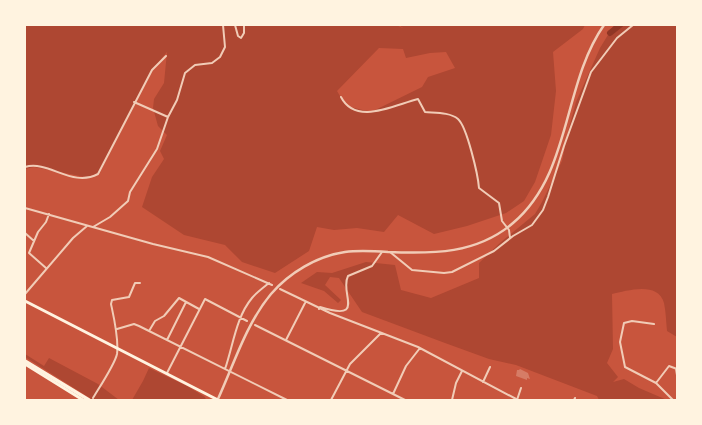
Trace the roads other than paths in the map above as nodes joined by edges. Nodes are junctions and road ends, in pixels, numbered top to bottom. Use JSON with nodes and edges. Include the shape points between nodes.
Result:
{"nodes":[{"id":1,"x":223,"y":25,"type":"edge"},
{"id":2,"x":236,"y":25,"type":"edge"},
{"id":3,"x":244,"y":25,"type":"edge"},
{"id":4,"x":604,"y":25,"type":"edge"},
{"id":5,"x":633,"y":25,"type":"edge"},
{"id":6,"x":166,"y":56,"type":"dead end"},
{"id":7,"x":341,"y":97,"type":"dead end"},
{"id":8,"x":134,"y":102,"type":"junction"},
{"id":9,"x":168,"y":117,"type":"junction"},
{"id":10,"x":25,"y":167,"type":"edge"},
{"id":11,"x":25,"y":208,"type":"edge"},
{"id":12,"x":49,"y":214,"type":"junction"},
{"id":13,"x":87,"y":226,"type":"junction"},
{"id":14,"x":93,"y":227,"type":"junction"},
{"id":15,"x":507,"y":228,"type":"junction"},
{"id":16,"x":25,"y":233,"type":"edge"},
{"id":17,"x":510,"y":238,"type":"junction"},
{"id":18,"x":34,"y":240,"type":"junction"},
{"id":19,"x":382,"y":252,"type":"junction"},
{"id":20,"x":390,"y":252,"type":"junction"},
{"id":21,"x":46,"y":268,"type":"junction"},
{"id":22,"x":140,"y":283,"type":"dead end"},
{"id":23,"x":269,"y":283,"type":"junction"},
{"id":24,"x":272,"y":284,"type":"dead end"},
{"id":25,"x":280,"y":289,"type":"dead end"},
{"id":26,"x":25,"y":294,"type":"edge"},
{"id":27,"x":25,"y":300,"type":"edge"},
{"id":28,"x":186,"y":302,"type":"junction"},
{"id":29,"x":305,"y":303,"type":"junction"},
{"id":30,"x":199,"y":309,"type":"junction"},
{"id":31,"x":319,"y":309,"type":"junction"},
{"id":32,"x":241,"y":318,"type":"junction"},
{"id":33,"x":248,"y":321,"type":"dead end"},
{"id":34,"x":654,"y":324,"type":"dead end"},
{"id":35,"x":255,"y":325,"type":"dead end"},
{"id":36,"x":117,"y":329,"type":"junction"},
{"id":37,"x":149,"y":331,"type":"junction"},
{"id":38,"x":382,"y":333,"type":"junction"},
{"id":39,"x":167,"y":340,"type":"junction"},
{"id":40,"x":286,"y":340,"type":"junction"},
{"id":41,"x":116,"y":346,"type":"junction"},
{"id":42,"x":181,"y":347,"type":"junction"},
{"id":43,"x":420,"y":348,"type":"junction"},
{"id":44,"x":25,"y":362,"type":"edge"},
{"id":45,"x":490,"y":367,"type":"dead end"},
{"id":46,"x":225,"y":369,"type":"junction"},
{"id":47,"x":676,"y":369,"type":"edge"},
{"id":48,"x":346,"y":371,"type":"junction"},
{"id":49,"x":462,"y":371,"type":"junction"},
{"id":50,"x":231,"y":372,"type":"junction"},
{"id":51,"x":167,"y":373,"type":"junction"},
{"id":52,"x":677,"y":375,"type":"edge"},
{"id":53,"x":483,"y":382,"type":"junction"},
{"id":54,"x":656,"y":383,"type":"junction"},
{"id":55,"x":521,"y":388,"type":"dead end"},
{"id":56,"x":393,"y":394,"type":"junction"},
{"id":57,"x":94,"y":398,"type":"dead end"},
{"id":58,"x":513,"y":399,"type":"edge"},
{"id":59,"x":83,"y":400,"type":"edge"},
{"id":60,"x":88,"y":400,"type":"edge"},
{"id":61,"x":218,"y":400,"type":"edge"},
{"id":62,"x":287,"y":400,"type":"edge"},
{"id":63,"x":331,"y":400,"type":"edge"},
{"id":64,"x":405,"y":400,"type":"edge"},
{"id":65,"x":452,"y":400,"type":"edge"},
{"id":66,"x":518,"y":400,"type":"edge"},
{"id":67,"x":673,"y":400,"type":"edge"}],
"edges":[{"from":1,"to":9,"type":"street","via":[[223,52],[212,63],[195,65],[185,73],[177,100]]},
{"from":2,"to":3,"type":"street","via":[[238,36],[241,38]]},
{"from":4,"to":15,"type":"street","via":[[586,58],[555,160],[537,197]]},
{"from":5,"to":17,"type":"street","via":[[617,38],[591,72],[543,210],[532,225]]},
{"from":6,"to":8,"type":"street","via":[[152,70]]},
{"from":7,"to":15,"type":"street","via":[[346,106],[362,112],[383,110],[418,99],[424,112],[458,119],[474,160],[479,188],[499,203],[502,221]]},
{"from":8,"to":9,"type":"street"},
{"from":8,"to":10,"type":"street","via":[[98,174],[83,179],[38,167]]},
{"from":9,"to":14,"type":"street","via":[[157,149],[130,192],[128,201],[110,217]]},
{"from":11,"to":12,"type":"street"},
{"from":12,"to":13,"type":"street"},
{"from":12,"to":18,"type":"street"},
{"from":13,"to":14,"type":"street"},
{"from":13,"to":21,"type":"street"},
{"from":14,"to":23,"type":"street","via":[[208,257]]},
{"from":15,"to":17,"type":"street"},
{"from":15,"to":20,"type":"street","via":[[477,245],[456,251],[424,254]]},
{"from":16,"to":18,"type":"street"},
{"from":17,"to":20,"type":"street","via":[[474,262],[444,273],[412,270]]},
{"from":18,"to":21,"type":"street","via":[[29,253]]},
{"from":19,"to":20,"type":"street"},
{"from":19,"to":31,"type":"street","via":[[372,266],[348,276],[346,282],[349,297],[342,312],[320,307]]},
{"from":19,"to":50,"type":"street","via":[[345,252],[321,259],[300,269],[281,283],[250,325]]},
{"from":21,"to":26,"type":"street"},
{"from":22,"to":36,"type":"street","via":[[135,283],[129,297],[112,300]]},
{"from":23,"to":24,"type":"street"},
{"from":23,"to":32,"type":"street","via":[[253,297]]},
{"from":25,"to":29,"type":"street"},
{"from":27,"to":41,"type":"highway"},
{"from":28,"to":30,"type":"street"},
{"from":28,"to":37,"type":"street","via":[[179,298],[164,316],[155,321]]},
{"from":28,"to":39,"type":"street"},
{"from":29,"to":31,"type":"street"},
{"from":29,"to":40,"type":"street"},
{"from":30,"to":32,"type":"street","via":[[205,299]]},
{"from":30,"to":42,"type":"street"},
{"from":31,"to":38,"type":"street"},
{"from":32,"to":33,"type":"street"},
{"from":32,"to":46,"type":"street"},
{"from":34,"to":54,"type":"street","via":[[632,321],[624,324],[620,342],[625,367]]},
{"from":35,"to":40,"type":"street"},
{"from":36,"to":37,"type":"street","via":[[134,324]]},
{"from":36,"to":41,"type":"street"},
{"from":37,"to":39,"type":"street"},
{"from":38,"to":43,"type":"street"},
{"from":38,"to":48,"type":"street","via":[[359,353]]},
{"from":39,"to":42,"type":"street"},
{"from":40,"to":48,"type":"street"},
{"from":41,"to":51,"type":"highway"},
{"from":41,"to":57,"type":"street","via":[[115,360]]},
{"from":42,"to":46,"type":"street"},
{"from":42,"to":51,"type":"street"},
{"from":43,"to":49,"type":"street"},
{"from":43,"to":56,"type":"street","via":[[406,366]]},
{"from":44,"to":59,"type":"highway"},
{"from":44,"to":60,"type":"highway"},
{"from":45,"to":53,"type":"street"},
{"from":46,"to":50,"type":"street"},
{"from":47,"to":52,"type":"street"},
{"from":47,"to":54,"type":"street","via":[[670,366]]},
{"from":48,"to":56,"type":"street"},
{"from":48,"to":63,"type":"street"},
{"from":49,"to":53,"type":"street"},
{"from":49,"to":65,"type":"street"},
{"from":50,"to":61,"type":"street"},
{"from":50,"to":62,"type":"street"},
{"from":51,"to":61,"type":"highway"},
{"from":53,"to":58,"type":"street"},
{"from":54,"to":67,"type":"street"},
{"from":55,"to":66,"type":"street"},
{"from":56,"to":64,"type":"street"},
{"from":58,"to":66,"type":"street"}]}
